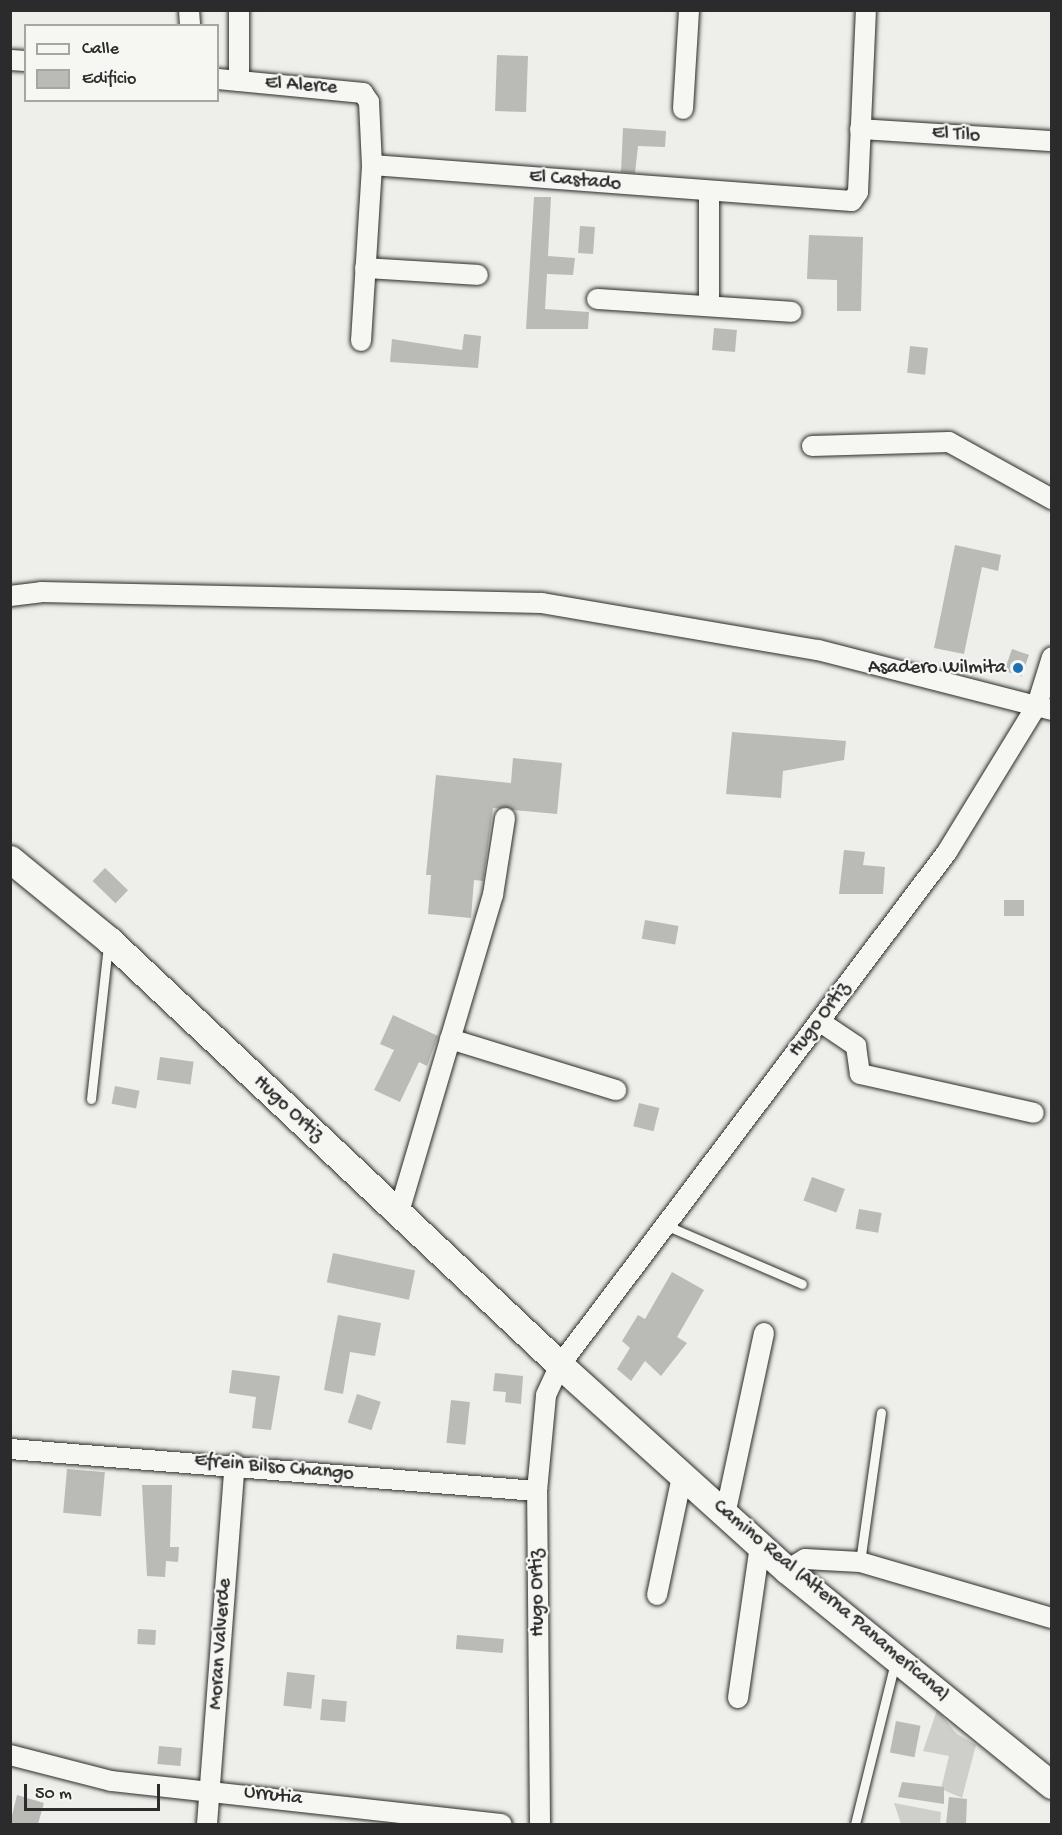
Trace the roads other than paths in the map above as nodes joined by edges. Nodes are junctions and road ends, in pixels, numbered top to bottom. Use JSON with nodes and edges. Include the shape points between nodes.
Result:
{"nodes":[{"id":1,"x":239,"y":10,"type":"edge"},
{"id":2,"x":689,"y":10,"type":"edge"},
{"id":3,"x":866,"y":10,"type":"edge"},
{"id":4,"x":219,"y":79,"type":"edge"},
{"id":5,"x":239,"y":81,"type":"junction"},
{"id":6,"x":683,"y":109,"type":"dead end"},
{"id":7,"x":860,"y":129,"type":"junction"},
{"id":8,"x":1052,"y":141,"type":"edge"},
{"id":9,"x":372,"y":165,"type":"junction"},
{"id":10,"x":709,"y":192,"type":"junction"},
{"id":11,"x":365,"y":268,"type":"junction"},
{"id":12,"x":478,"y":275,"type":"dead end"},
{"id":13,"x":597,"y":299,"type":"dead end"},
{"id":14,"x":709,"y":306,"type":"junction"},
{"id":15,"x":792,"y":312,"type":"dead end"},
{"id":16,"x":361,"y":341,"type":"dead end"},
{"id":17,"x":812,"y":446,"type":"dead end"},
{"id":18,"x":1052,"y":499,"type":"edge"},
{"id":19,"x":10,"y":596,"type":"edge"},
{"id":20,"x":1052,"y":657,"type":"edge"},
{"id":21,"x":1044,"y":707,"type":"edge"},
{"id":22,"x":505,"y":818,"type":"dead end"},
{"id":23,"x":10,"y":859,"type":"edge"},
{"id":24,"x":109,"y":940,"type":"junction"},
{"id":25,"x":819,"y":1021,"type":"junction"},
{"id":26,"x":450,"y":1040,"type":"junction"},
{"id":27,"x":616,"y":1089,"type":"dead end"},
{"id":28,"x":91,"y":1099,"type":"dead end"},
{"id":29,"x":1034,"y":1113,"type":"dead end"},
{"id":30,"x":399,"y":1212,"type":"junction"},
{"id":31,"x":665,"y":1225,"type":"junction"},
{"id":32,"x":802,"y":1284,"type":"dead end"},
{"id":33,"x":764,"y":1334,"type":"dead end"},
{"id":34,"x":560,"y":1365,"type":"junction"},
{"id":35,"x":881,"y":1412,"type":"dead end"},
{"id":36,"x":10,"y":1449,"type":"edge"},
{"id":37,"x":235,"y":1464,"type":"junction"},
{"id":38,"x":682,"y":1476,"type":"junction"},
{"id":39,"x":537,"y":1491,"type":"junction"},
{"id":40,"x":725,"y":1515,"type":"junction"},
{"id":41,"x":760,"y":1546,"type":"junction"},
{"id":42,"x":860,"y":1562,"type":"junction"},
{"id":43,"x":787,"y":1570,"type":"junction"},
{"id":44,"x":657,"y":1595,"type":"dead end"},
{"id":45,"x":1052,"y":1618,"type":"edge"},
{"id":46,"x":896,"y":1657,"type":"junction"},
{"id":47,"x":738,"y":1698,"type":"dead end"},
{"id":48,"x":10,"y":1755,"type":"edge"},
{"id":49,"x":1052,"y":1785,"type":"edge"},
{"id":50,"x":210,"y":1788,"type":"junction"},
{"id":51,"x":207,"y":1824,"type":"edge"},
{"id":52,"x":502,"y":1824,"type":"edge"},
{"id":53,"x":540,"y":1824,"type":"edge"},
{"id":54,"x":855,"y":1824,"type":"edge"}],
"edges":[{"from":1,"to":5,"type":"street"},
{"from":2,"to":6,"type":"street"},
{"from":3,"to":7,"type":"street"},
{"from":4,"to":5,"type":"street","name":"El Alerce"},
{"from":5,"to":9,"type":"street","name":"El Alerce","via":[[363,93],[369,102]]},
{"from":7,"to":8,"type":"street","name":"El Tilo"},
{"from":7,"to":10,"type":"street","name":"El Castado","via":[[858,192],[852,201]]},
{"from":9,"to":10,"type":"street","name":"El Castado"},
{"from":9,"to":11,"type":"street"},
{"from":10,"to":14,"type":"street"},
{"from":11,"to":12,"type":"street"},
{"from":11,"to":16,"type":"street"},
{"from":13,"to":14,"type":"street"},
{"from":14,"to":15,"type":"street"},
{"from":17,"to":18,"type":"street","via":[[949,442]]},
{"from":19,"to":21,"type":"street","via":[[53,592],[542,603],[818,650]]},
{"from":20,"to":21,"type":"street","name":"Hugo Ortiz"},
{"from":21,"to":25,"type":"street","name":"Hugo Ortiz","via":[[947,852]]},
{"from":22,"to":26,"type":"street","via":[[493,895]]},
{"from":23,"to":24,"type":"street","name":"Hugo Ortiz"},
{"from":24,"to":28,"type":"lane"},
{"from":24,"to":30,"type":"street","name":"Hugo Ortiz"},
{"from":25,"to":29,"type":"street","via":[[856,1046],[860,1074]]},
{"from":25,"to":31,"type":"street","name":"Hugo Ortiz"},
{"from":26,"to":27,"type":"street"},
{"from":26,"to":30,"type":"street"},
{"from":30,"to":34,"type":"street","name":"Hugo Ortiz"},
{"from":31,"to":32,"type":"lane"},
{"from":31,"to":34,"type":"street","name":"Hugo Ortiz"},
{"from":33,"to":40,"type":"street"},
{"from":34,"to":38,"type":"street","name":"Camino Real (Alterna Panamericana)"},
{"from":34,"to":39,"type":"street","name":"Hugo Ortiz","via":[[542,1410]]},
{"from":35,"to":42,"type":"lane"},
{"from":36,"to":37,"type":"street","name":"Efrein Bilso Chango"},
{"from":37,"to":39,"type":"street","name":"Efrein Bilso Chango"},
{"from":37,"to":50,"type":"street","name":"Moran Valverde"},
{"from":38,"to":40,"type":"street","name":"Camino Real (Alterna Panamericana)"},
{"from":38,"to":44,"type":"street"},
{"from":39,"to":53,"type":"street","name":"Hugo Ortiz"},
{"from":40,"to":41,"type":"street","name":"Camino Real (Alterna Panamericana)"},
{"from":41,"to":43,"type":"street","name":"Camino Real (Alterna Panamericana)"},
{"from":41,"to":47,"type":"street"},
{"from":42,"to":43,"type":"street","via":[[805,1559]]},
{"from":42,"to":45,"type":"street"},
{"from":43,"to":46,"type":"street","name":"Camino Real (Alterna Panamericana)"},
{"from":46,"to":49,"type":"street","name":"Camino Real (Alterna Panamericana)"},
{"from":46,"to":54,"type":"lane"},
{"from":48,"to":50,"type":"street","name":"Urrutia","via":[[111,1781]]},
{"from":50,"to":51,"type":"street","name":"Moran Valverde"},
{"from":50,"to":52,"type":"street","name":"Urrutia"}]}
